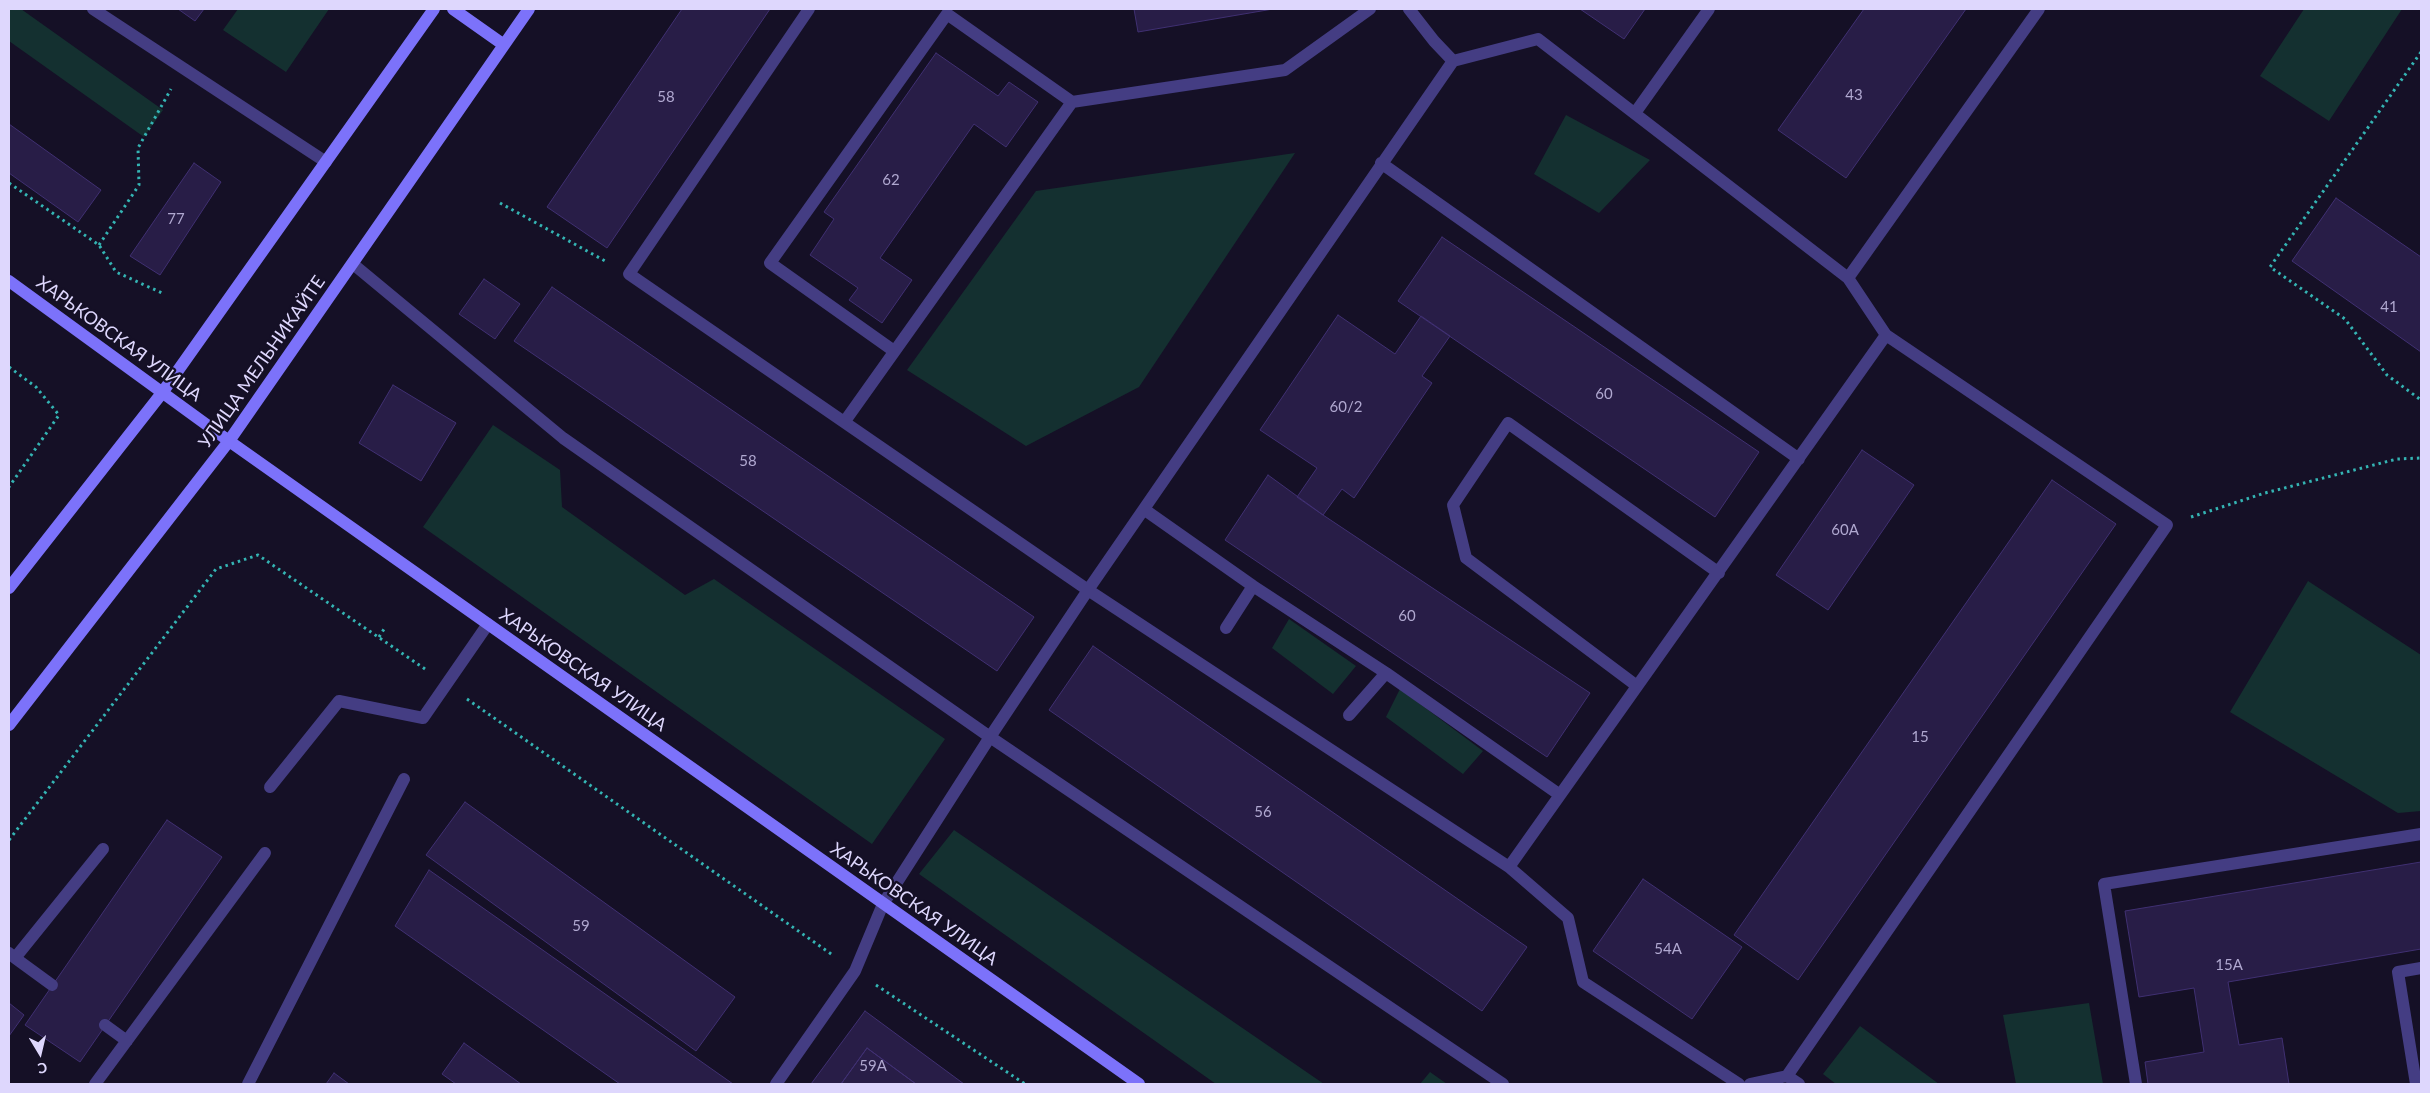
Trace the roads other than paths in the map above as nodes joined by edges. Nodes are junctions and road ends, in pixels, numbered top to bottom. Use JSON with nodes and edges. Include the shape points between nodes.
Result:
{"nodes":[{"id":1,"x":93,"y":9,"type":"edge"},
{"id":2,"x":434,"y":9,"type":"edge"},
{"id":3,"x":453,"y":9,"type":"edge"},
{"id":4,"x":528,"y":9,"type":"edge"},
{"id":5,"x":810,"y":9,"type":"edge"},
{"id":6,"x":1370,"y":9,"type":"edge"},
{"id":7,"x":1409,"y":9,"type":"edge"},
{"id":8,"x":1709,"y":9,"type":"edge"},
{"id":9,"x":2039,"y":9,"type":"edge"},
{"id":10,"x":504,"y":45,"type":"junction"},
{"id":11,"x":1453,"y":61,"type":"junction"},
{"id":12,"x":1072,"y":102,"type":"junction"},
{"id":13,"x":1635,"y":113,"type":"junction"},
{"id":14,"x":326,"y":162,"type":"junction"},
{"id":15,"x":1382,"y":163,"type":"junction"},
{"id":16,"x":353,"y":264,"type":"junction"},
{"id":17,"x":1848,"y":278,"type":"junction"},
{"id":18,"x":9,"y":281,"type":"edge"},
{"id":19,"x":1886,"y":335,"type":"junction"},
{"id":20,"x":894,"y":351,"type":"junction"},
{"id":21,"x":162,"y":393,"type":"junction"},
{"id":22,"x":844,"y":421,"type":"junction"},
{"id":23,"x":229,"y":441,"type":"junction"},
{"id":24,"x":1799,"y":459,"type":"junction"},
{"id":25,"x":1145,"y":510,"type":"junction"},
{"id":26,"x":1719,"y":573,"type":"junction"},
{"id":27,"x":1253,"y":586,"type":"junction"},
{"id":28,"x":9,"y":588,"type":"edge"},
{"id":29,"x":1088,"y":590,"type":"junction"},
{"id":30,"x":488,"y":624,"type":"junction"},
{"id":31,"x":1226,"y":628,"type":"dead end"},
{"id":32,"x":1386,"y":673,"type":"junction"},
{"id":33,"x":1637,"y":686,"type":"junction"},
{"id":34,"x":1349,"y":715,"type":"dead end"},
{"id":35,"x":9,"y":725,"type":"edge"},
{"id":36,"x":990,"y":737,"type":"junction"},
{"id":37,"x":404,"y":779,"type":"dead end"},
{"id":38,"x":270,"y":787,"type":"dead end"},
{"id":39,"x":1560,"y":795,"type":"junction"},
{"id":40,"x":2421,"y":834,"type":"edge"},
{"id":41,"x":103,"y":849,"type":"dead end"},
{"id":42,"x":265,"y":853,"type":"dead end"},
{"id":43,"x":1508,"y":867,"type":"junction"},
{"id":44,"x":883,"y":904,"type":"junction"},
{"id":45,"x":12,"y":955,"type":"edge"},
{"id":46,"x":2421,"y":968,"type":"edge"},
{"id":47,"x":52,"y":985,"type":"dead end"},
{"id":48,"x":106,"y":1025,"type":"dead end"},
{"id":49,"x":127,"y":1041,"type":"junction"},
{"id":50,"x":1787,"y":1076,"type":"junction"},
{"id":51,"x":95,"y":1084,"type":"edge"},
{"id":52,"x":248,"y":1084,"type":"edge"},
{"id":53,"x":776,"y":1084,"type":"edge"},
{"id":54,"x":1139,"y":1084,"type":"edge"},
{"id":55,"x":1503,"y":1084,"type":"edge"},
{"id":56,"x":1738,"y":1084,"type":"edge"},
{"id":57,"x":1750,"y":1084,"type":"edge"},
{"id":58,"x":1799,"y":1084,"type":"edge"},
{"id":59,"x":2136,"y":1084,"type":"edge"},
{"id":60,"x":2416,"y":1084,"type":"edge"}],
"edges":[{"from":1,"to":14,"type":"lane"},
{"from":2,"to":14,"type":"main road"},
{"from":3,"to":10,"type":"main road"},
{"from":4,"to":10,"type":"main road","name":"УЛИЦА МЕЛЬНИКАЙТЕ"},
{"from":5,"to":22,"type":"lane","via":[[629,274]]},
{"from":6,"to":12,"type":"lane","via":[[1286,70]]},
{"from":7,"to":11,"type":"lane"},
{"from":8,"to":13,"type":"lane"},
{"from":9,"to":17,"type":"lane"},
{"from":10,"to":16,"type":"main road","name":"УЛИЦА МЕЛЬНИКАЙТЕ"},
{"from":11,"to":13,"type":"lane","via":[[1538,39]]},
{"from":11,"to":15,"type":"lane"},
{"from":12,"to":20,"type":"lane"},
{"from":12,"to":20,"type":"lane","via":[[947,14],[770,263]]},
{"from":13,"to":17,"type":"lane"},
{"from":14,"to":21,"type":"main road"},
{"from":15,"to":24,"type":"lane"},
{"from":15,"to":25,"type":"lane"},
{"from":16,"to":23,"type":"main road","name":"УЛИЦА МЕЛЬНИКАЙТЕ"},
{"from":16,"to":36,"type":"lane","via":[[563,438]]},
{"from":17,"to":19,"type":"lane"},
{"from":18,"to":21,"type":"main road","name":"ХАРЬКОВСКАЯ УЛИЦА"},
{"from":19,"to":24,"type":"lane"},
{"from":19,"to":50,"type":"lane","via":[[2167,525]]},
{"from":20,"to":22,"type":"lane"},
{"from":21,"to":23,"type":"main road","name":"ХАРЬКОВСКАЯ УЛИЦА"},
{"from":21,"to":28,"type":"main road"},
{"from":22,"to":29,"type":"lane"},
{"from":23,"to":30,"type":"main road","name":"ХАРЬКОВСКАЯ УЛИЦА"},
{"from":23,"to":35,"type":"main road","name":"УЛИЦА МЕЛЬНИКАЙТЕ"},
{"from":24,"to":26,"type":"lane"},
{"from":25,"to":27,"type":"lane"},
{"from":25,"to":29,"type":"lane"},
{"from":26,"to":33,"type":"lane"},
{"from":26,"to":33,"type":"lane","via":[[1508,423],[1453,505],[1466,558]]},
{"from":27,"to":31,"type":"lane"},
{"from":27,"to":32,"type":"lane"},
{"from":29,"to":36,"type":"lane"},
{"from":29,"to":43,"type":"lane"},
{"from":30,"to":38,"type":"lane","via":[[422,718],[339,701]]},
{"from":30,"to":44,"type":"main road","name":"ХАРЬКОВСКАЯ УЛИЦА"},
{"from":32,"to":34,"type":"lane"},
{"from":32,"to":39,"type":"lane"},
{"from":33,"to":39,"type":"lane"},
{"from":36,"to":44,"type":"lane"},
{"from":36,"to":55,"type":"lane"},
{"from":37,"to":52,"type":"lane"},
{"from":39,"to":43,"type":"lane"},
{"from":40,"to":59,"type":"lane","via":[[2104,884]]},
{"from":41,"to":45,"type":"lane"},
{"from":42,"to":49,"type":"lane"},
{"from":43,"to":56,"type":"lane","via":[[1568,918],[1582,982]]},
{"from":44,"to":53,"type":"lane","via":[[855,971]]},
{"from":44,"to":54,"type":"main road","name":"ХАРЬКОВСКАЯ УЛИЦА"},
{"from":45,"to":47,"type":"lane"},
{"from":46,"to":60,"type":"lane","via":[[2398,972]]},
{"from":48,"to":49,"type":"lane"},
{"from":49,"to":51,"type":"lane"},
{"from":50,"to":57,"type":"lane"},
{"from":50,"to":58,"type":"lane"}]}
